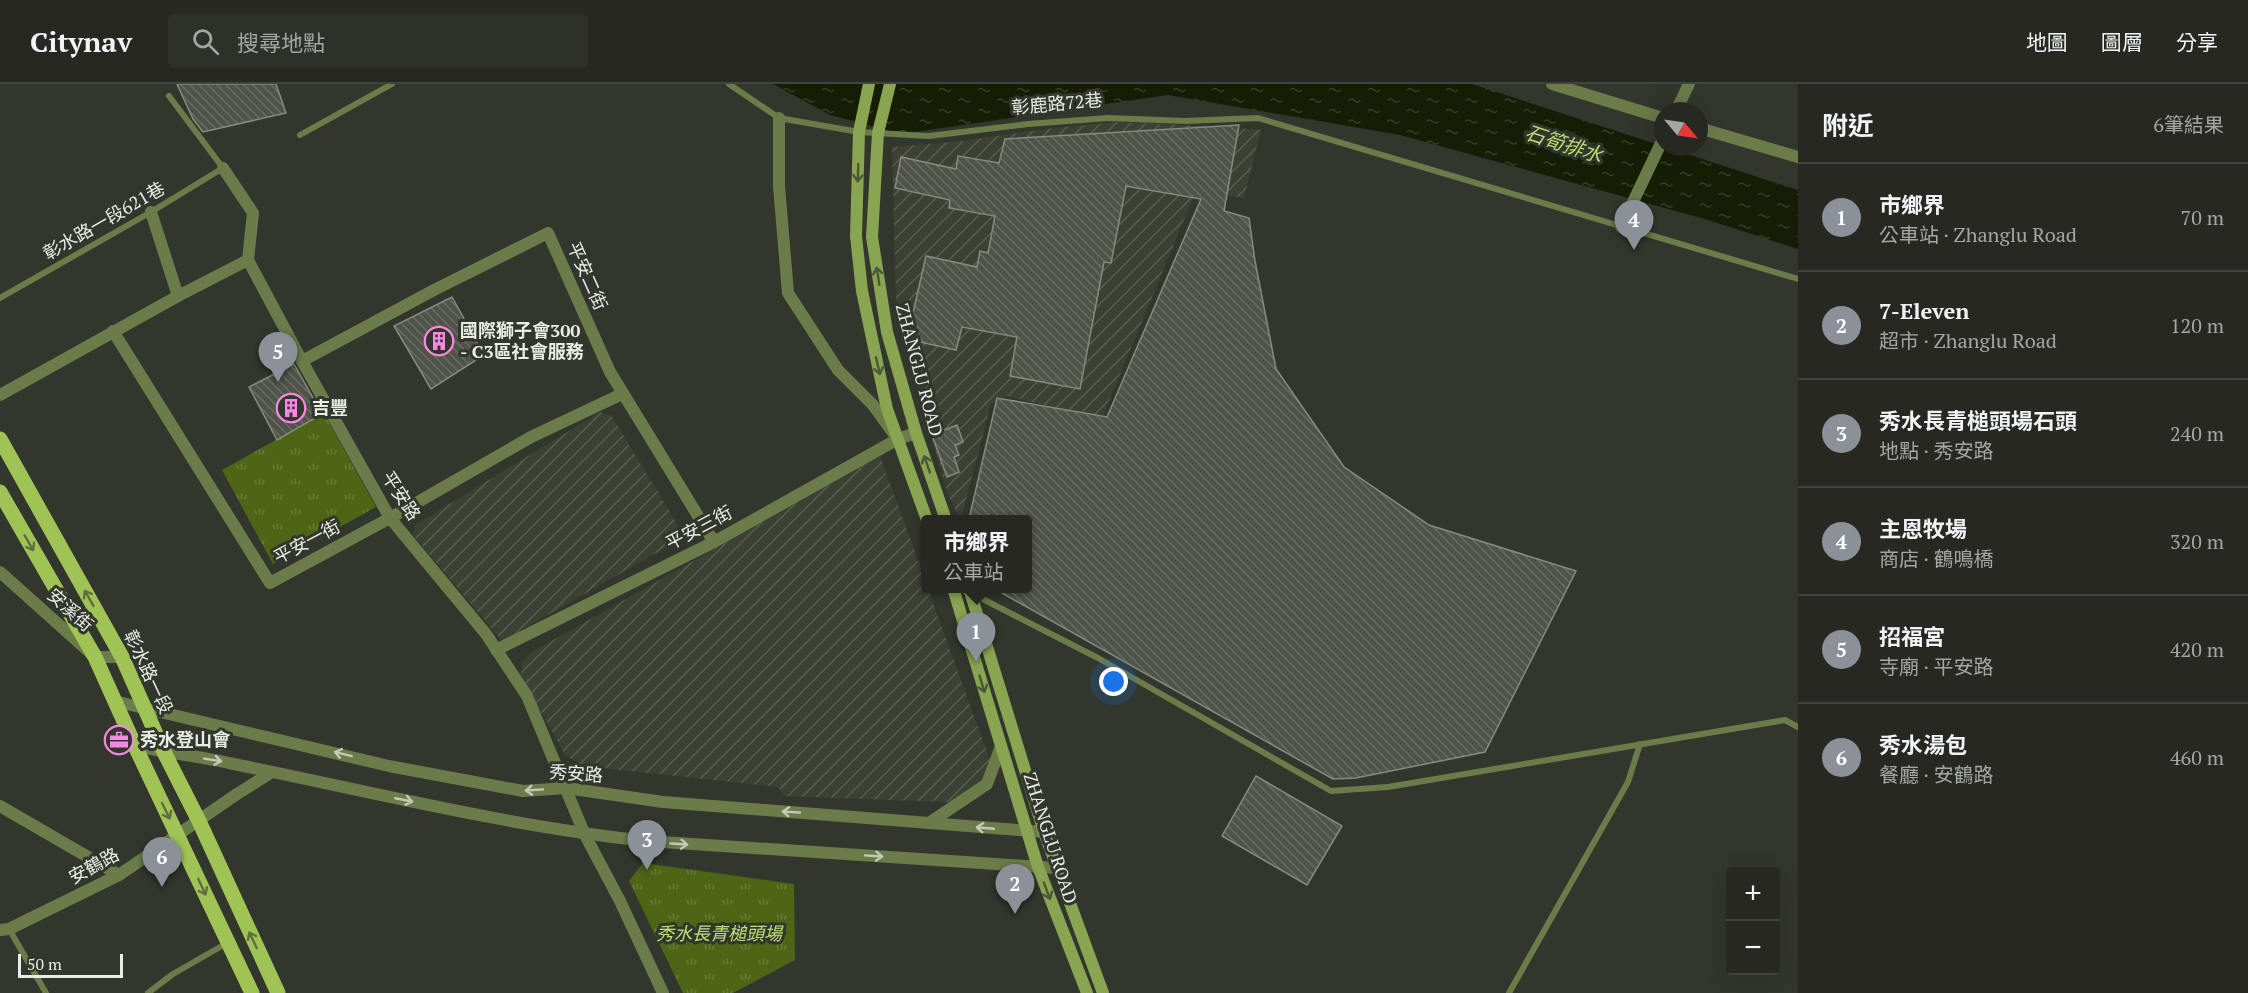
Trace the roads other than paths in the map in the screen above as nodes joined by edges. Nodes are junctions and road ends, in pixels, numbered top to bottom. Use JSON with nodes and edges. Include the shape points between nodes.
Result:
{"nodes":[{"id":1,"x":392,"y":84,"type":"edge"},
{"id":2,"x":729,"y":84,"type":"edge"},
{"id":3,"x":869,"y":84,"type":"edge"},
{"id":4,"x":890,"y":84,"type":"edge"},
{"id":5,"x":1552,"y":84,"type":"edge"},
{"id":6,"x":1689,"y":84,"type":"edge"},
{"id":7,"x":169,"y":96,"type":"dead end"},
{"id":8,"x":1680,"y":102,"type":"edge"},
{"id":9,"x":1654,"y":115,"type":"edge"},
{"id":10,"x":779,"y":117,"type":"junction"},
{"id":11,"x":1708,"y":131,"type":"edge"},
{"id":12,"x":860,"y":132,"type":"junction"},
{"id":13,"x":878,"y":133,"type":"junction"},
{"id":14,"x":300,"y":135,"type":"dead end"},
{"id":15,"x":1655,"y":156,"type":"edge"},
{"id":16,"x":1798,"y":157,"type":"edge"},
{"id":17,"x":223,"y":168,"type":"junction"},
{"id":18,"x":151,"y":212,"type":"junction"},
{"id":19,"x":1621,"y":227,"type":"junction"},
{"id":20,"x":248,"y":260,"type":"junction"},
{"id":21,"x":1798,"y":279,"type":"edge"},
{"id":22,"x":178,"y":296,"type":"junction"},
{"id":23,"x":0,"y":298,"type":"edge"},
{"id":24,"x":113,"y":331,"type":"junction"},
{"id":25,"x":302,"y":361,"type":"junction"},
{"id":26,"x":622,"y":394,"type":"junction"},
{"id":27,"x":0,"y":395,"type":"edge"},
{"id":28,"x":916,"y":434,"type":"junction"},
{"id":29,"x":898,"y":439,"type":"junction"},
{"id":30,"x":0,"y":440,"type":"edge"},
{"id":31,"x":0,"y":492,"type":"edge"},
{"id":32,"x":926,"y":515,"type":"edge"},
{"id":33,"x":945,"y":515,"type":"edge"},
{"id":34,"x":390,"y":518,"type":"junction"},
{"id":35,"x":714,"y":542,"type":"junction"},
{"id":36,"x":0,"y":572,"type":"edge"},
{"id":37,"x":955,"y":593,"type":"edge"},
{"id":38,"x":971,"y":593,"type":"edge"},
{"id":39,"x":974,"y":593,"type":"edge"},
{"id":40,"x":496,"y":650,"type":"junction"},
{"id":41,"x":95,"y":657,"type":"junction"},
{"id":42,"x":122,"y":657,"type":"junction"},
{"id":43,"x":114,"y":701,"type":"junction"},
{"id":44,"x":144,"y":706,"type":"junction"},
{"id":45,"x":1798,"y":727,"type":"edge"},
{"id":46,"x":1640,"y":744,"type":"junction"},
{"id":47,"x":135,"y":746,"type":"junction"},
{"id":48,"x":1001,"y":746,"type":"junction"},
{"id":49,"x":164,"y":752,"type":"junction"},
{"id":50,"x":272,"y":772,"type":"junction"},
{"id":51,"x":566,"y":788,"type":"junction"},
{"id":52,"x":0,"y":806,"type":"edge"},
{"id":53,"x":199,"y":821,"type":"junction"},
{"id":54,"x":929,"y":823,"type":"junction"},
{"id":55,"x":1027,"y":831,"type":"junction"},
{"id":56,"x":1044,"y":832,"type":"junction"},
{"id":57,"x":178,"y":834,"type":"junction"},
{"id":58,"x":585,"y":835,"type":"junction"},
{"id":59,"x":1038,"y":867,"type":"junction"},
{"id":60,"x":1056,"y":868,"type":"junction"},
{"id":61,"x":119,"y":875,"type":"junction"},
{"id":62,"x":4,"y":930,"type":"edge"},
{"id":63,"x":228,"y":943,"type":"junction"},
{"id":64,"x":46,"y":993,"type":"edge"},
{"id":65,"x":148,"y":993,"type":"edge"},
{"id":66,"x":252,"y":993,"type":"edge"},
{"id":67,"x":278,"y":993,"type":"edge"},
{"id":68,"x":663,"y":993,"type":"edge"},
{"id":69,"x":1087,"y":993,"type":"edge"},
{"id":70,"x":1103,"y":993,"type":"edge"},
{"id":71,"x":1509,"y":993,"type":"edge"}],
"edges":[{"from":1,"to":14,"type":"lane"},
{"from":2,"to":10,"type":"lane"},
{"from":3,"to":12,"type":"main road","name":"ZHANGLU ROAD"},
{"from":4,"to":13,"type":"main road","name":"ZHANGLU ROAD"},
{"from":5,"to":9,"type":"street"},
{"from":6,"to":8,"type":"street"},
{"from":7,"to":17,"type":"lane"},
{"from":10,"to":12,"type":"lane","name":"彰鹿路72巷"},
{"from":10,"to":29,"type":"street","via":[[779,186],[788,293],[838,370],[873,405]]},
{"from":11,"to":16,"type":"street"},
{"from":12,"to":13,"type":"lane","name":"彰鹿路72巷"},
{"from":12,"to":29,"type":"main road","name":"ZHANGLU ROAD","one_way":true,"via":[[856,236],[862,291],[887,409]]},
{"from":13,"to":19,"type":"lane","name":"彰鹿路72巷","via":[[929,136],[1108,118],[1257,118]]},
{"from":28,"to":13,"type":"main road","name":"ZHANGLU ROAD","one_way":true,"via":[[887,332],[872,237]]},
{"from":15,"to":19,"type":"street"},
{"from":17,"to":18,"type":"lane","name":"彰水路一段621巷"},
{"from":17,"to":20,"type":"street","via":[[253,213]]},
{"from":18,"to":22,"type":"street"},
{"from":18,"to":23,"type":"lane","name":"彰水路一段621巷"},
{"from":19,"to":21,"type":"lane","name":"彰鹿路72巷"},
{"from":20,"to":22,"type":"street"},
{"from":20,"to":25,"type":"street","name":"平安路"},
{"from":22,"to":24,"type":"street"},
{"from":24,"to":27,"type":"street"},
{"from":24,"to":34,"type":"street","name":"平安一街","via":[[270,583]]},
{"from":25,"to":26,"type":"street","name":"平安二街","via":[[548,233]]},
{"from":25,"to":34,"type":"street","name":"平安路"},
{"from":26,"to":34,"type":"street","name":"平安一街","via":[[531,437]]},
{"from":26,"to":35,"type":"street","name":"平安二街"},
{"from":28,"to":29,"type":"street","name":"平安三街"},
{"from":33,"to":28,"type":"main road","name":"ZHANGLU ROAD","one_way":true},
{"from":29,"to":32,"type":"main road","name":"ZHANGLU ROAD"},
{"from":29,"to":35,"type":"street","name":"平安三街"},
{"from":42,"to":30,"type":"main road","name":"彰水路一段","one_way":true},
{"from":31,"to":41,"type":"main road","one_way":true},
{"from":34,"to":40,"type":"street","name":"平安路"},
{"from":35,"to":40,"type":"street","name":"平安三街"},
{"from":36,"to":41,"type":"street","name":"安溪街"},
{"from":37,"to":48,"type":"main road","name":"ZHANGLU ROAD","one_way":true},
{"from":38,"to":56,"type":"main road","name":"ZHANGLU ROAD"},
{"from":39,"to":46,"type":"lane","via":[[1098,658],[1331,792],[1388,787]]},
{"from":40,"to":51,"type":"street","name":"平安路","via":[[527,696]]},
{"from":41,"to":42,"type":"street","name":"安溪街"},
{"from":41,"to":43,"type":"main road"},
{"from":42,"to":44,"type":"main road","name":"彰水路一段"},
{"from":43,"to":44,"type":"street","name":"秀安路"},
{"from":43,"to":47,"type":"main road"},
{"from":44,"to":49,"type":"main road","name":"彰水路一段"},
{"from":51,"to":44,"type":"street","name":"秀安路","one_way":true,"via":[[522,791],[389,766]]},
{"from":45,"to":46,"type":"lane","via":[[1785,720]]},
{"from":46,"to":71,"type":"lane","via":[[1628,782]]},
{"from":47,"to":49,"type":"street"},
{"from":47,"to":57,"type":"main road","one_way":true},
{"from":48,"to":54,"type":"street","via":[[987,784]]},
{"from":48,"to":55,"type":"main road","name":"ZHANGLU ROAD"},
{"from":49,"to":50,"type":"street","one_way":true},
{"from":49,"to":53,"type":"main road","name":"彰水路一段"},
{"from":50,"to":53,"type":"street","name":"安鶴路"},
{"from":50,"to":58,"type":"street","one_way":true},
{"from":54,"to":51,"type":"street","name":"秀安路","one_way":true,"via":[[663,802]]},
{"from":51,"to":58,"type":"street","name":"平安路"},
{"from":52,"to":61,"type":"street"},
{"from":53,"to":57,"type":"street","name":"安鶴路"},
{"from":67,"to":53,"type":"main road","name":"彰水路一段","one_way":true},
{"from":55,"to":54,"type":"street","name":"秀安路","one_way":true},
{"from":55,"to":56,"type":"street","name":"秀安路"},
{"from":55,"to":59,"type":"main road","name":"ZHANGLU ROAD"},
{"from":56,"to":60,"type":"main road","name":"ZHANGLU ROAD"},
{"from":57,"to":61,"type":"street","name":"安鶴路"},
{"from":57,"to":63,"type":"main road","one_way":true},
{"from":58,"to":59,"type":"street","one_way":true},
{"from":58,"to":68,"type":"street","name":"平安路"},
{"from":59,"to":60,"type":"street"},
{"from":59,"to":69,"type":"main road","name":"ZHANGLU ROAD","one_way":true},
{"from":60,"to":70,"type":"main road","name":"ZHANGLU ROAD"},
{"from":61,"to":62,"type":"street","name":"安鶴路"},
{"from":62,"to":64,"type":"lane"},
{"from":63,"to":65,"type":"lane","via":[[172,974]]},
{"from":63,"to":66,"type":"main road"}]}
